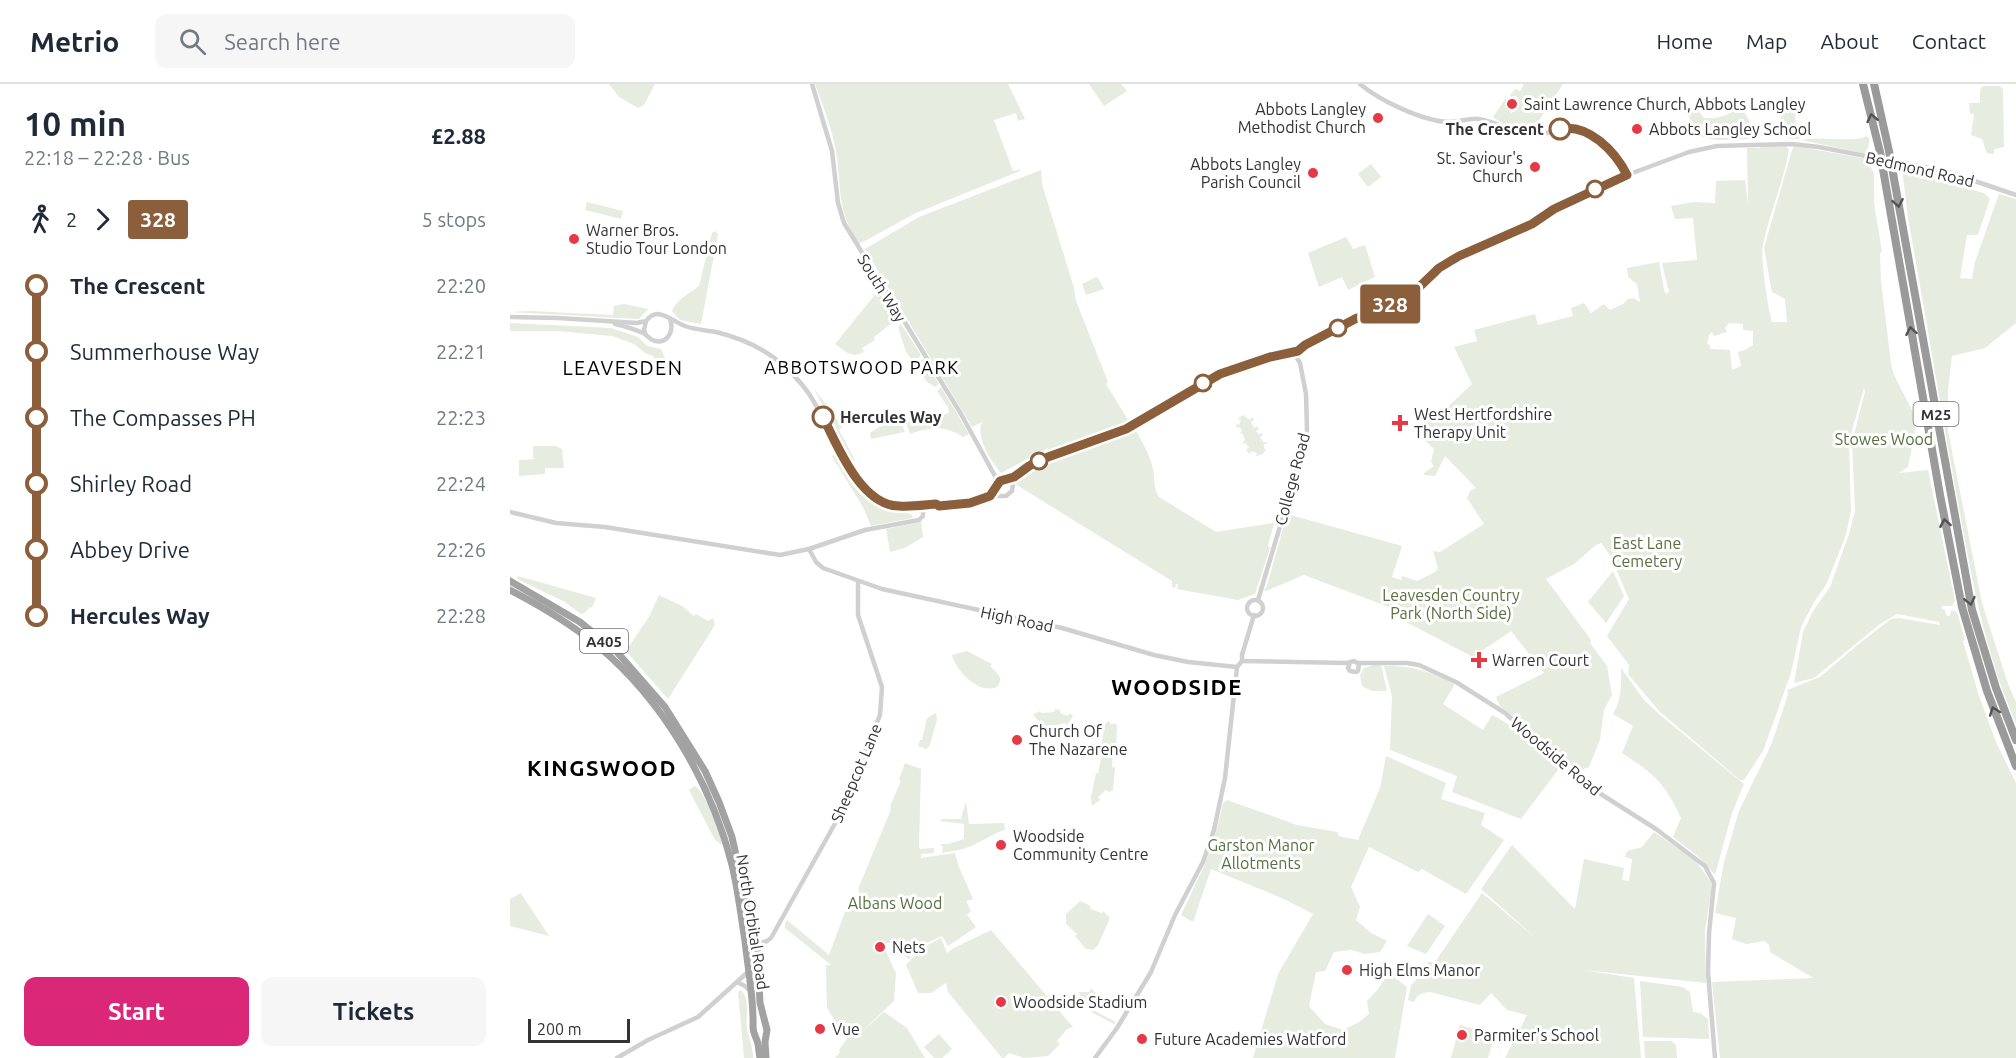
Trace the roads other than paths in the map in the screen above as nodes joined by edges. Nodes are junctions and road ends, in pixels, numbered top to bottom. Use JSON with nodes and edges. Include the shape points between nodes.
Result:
{"nodes":[{"id":1,"x":812,"y":84,"type":"edge"},
{"id":2,"x":1360,"y":84,"type":"edge"},
{"id":3,"x":1863,"y":84,"type":"edge"},
{"id":4,"x":1874,"y":84,"type":"edge"},
{"id":5,"x":1627,"y":175,"type":"junction"},
{"id":6,"x":2016,"y":195,"type":"edge"},
{"id":7,"x":510,"y":317,"type":"edge"},
{"id":8,"x":670,"y":319,"type":"junction"},
{"id":9,"x":610,"y":321,"type":"junction"},
{"id":10,"x":645,"y":321,"type":"junction"},
{"id":11,"x":686,"y":327,"type":"junction"},
{"id":12,"x":671,"y":333,"type":"junction"},
{"id":13,"x":646,"y":335,"type":"junction"},
{"id":14,"x":1296,"y":353,"type":"junction"},
{"id":15,"x":995,"y":476,"type":"junction"},
{"id":16,"x":1014,"y":477,"type":"junction"},
{"id":17,"x":1004,"y":480,"type":"junction"},
{"id":18,"x":1011,"y":485,"type":"junction"},
{"id":19,"x":996,"y":486,"type":"junction"},
{"id":20,"x":1000,"y":495,"type":"junction"},
{"id":21,"x":990,"y":496,"type":"junction"},
{"id":22,"x":939,"y":506,"type":"junction"},
{"id":23,"x":917,"y":507,"type":"junction"},
{"id":24,"x":923,"y":509,"type":"junction"},
{"id":25,"x":510,"y":512,"type":"edge"},
{"id":26,"x":916,"y":520,"type":"junction"},
{"id":27,"x":811,"y":547,"type":"junction"},
{"id":28,"x":510,"y":581,"type":"edge"},
{"id":29,"x":858,"y":581,"type":"junction"},
{"id":30,"x":510,"y":590,"type":"edge"},
{"id":31,"x":1258,"y":600,"type":"junction"},
{"id":32,"x":1254,"y":615,"type":"junction"},
{"id":33,"x":1242,"y":661,"type":"junction"},
{"id":34,"x":1359,"y":665,"type":"junction"},
{"id":35,"x":1349,"y":666,"type":"junction"},
{"id":36,"x":1237,"y":667,"type":"junction"},
{"id":37,"x":2016,"y":740,"type":"edge"},
{"id":38,"x":2016,"y":766,"type":"edge"},
{"id":39,"x":755,"y":942,"type":"junction"},
{"id":40,"x":745,"y":948,"type":"junction"},
{"id":41,"x":749,"y":971,"type":"junction"},
{"id":42,"x":737,"y":982,"type":"junction"},
{"id":43,"x":752,"y":993,"type":"junction"},
{"id":44,"x":766,"y":1035,"type":"junction"},
{"id":45,"x":755,"y":1037,"type":"junction"},
{"id":46,"x":616,"y":1058,"type":"edge"},
{"id":47,"x":760,"y":1058,"type":"edge"},
{"id":48,"x":766,"y":1058,"type":"edge"},
{"id":49,"x":1095,"y":1058,"type":"edge"},
{"id":50,"x":1715,"y":1058,"type":"edge"}],
"edges":[{"from":1,"to":15,"type":"street","name":"South Way","via":[[832,151],[838,203],[846,229]]},
{"from":2,"to":5,"type":"street","via":[[1380,99],[1442,121],[1477,118],[1531,135],[1571,127],[1580,129],[1603,145]]},
{"from":38,"to":3,"type":"highway","number":"M25","one_way":true,"via":[[1987,691],[1960,597],[1880,152]]},
{"from":4,"to":37,"type":"highway","number":"M25","one_way":true,"via":[[1970,598],[1989,668]]},
{"from":5,"to":6,"type":"street","name":"Bedmond Road","via":[[1695,151],[1769,144],[1823,148],[1901,162],[1956,174]]},
{"from":5,"to":14,"type":"street","name":"Bedmond Road","via":[[1459,256],[1439,268],[1412,294],[1357,318]]},
{"from":7,"to":9,"type":"street"},
{"from":8,"to":10,"type":"street","via":[[658,313]]},
{"from":8,"to":11,"type":"street"},
{"from":8,"to":12,"type":"street"},
{"from":9,"to":10,"type":"street"},
{"from":9,"to":13,"type":"street"},
{"from":10,"to":13,"type":"street"},
{"from":11,"to":12,"type":"street"},
{"from":11,"to":23,"type":"street","via":[[740,340],[780,363],[813,400],[858,482],[876,497],[898,506]]},
{"from":12,"to":13,"type":"street","via":[[660,341]]},
{"from":14,"to":16,"type":"street","name":"Bedmond Road","via":[[1270,357],[1220,374],[1126,429],[1048,457]]},
{"from":14,"to":31,"type":"street","name":"College Road","via":[[1306,394],[1307,430]]},
{"from":15,"to":17,"type":"street"},
{"from":15,"to":19,"type":"street","name":"South Way"},
{"from":16,"to":17,"type":"street","name":"Bedmond Road"},
{"from":16,"to":18,"type":"street"},
{"from":17,"to":18,"type":"street"},
{"from":17,"to":19,"type":"street"},
{"from":18,"to":20,"type":"street","via":[[1010,494]]},
{"from":19,"to":20,"type":"street"},
{"from":19,"to":21,"type":"street"},
{"from":20,"to":21,"type":"street"},
{"from":21,"to":22,"type":"street","via":[[970,503]]},
{"from":22,"to":23,"type":"street"},
{"from":22,"to":24,"type":"street"},
{"from":23,"to":24,"type":"street"},
{"from":23,"to":26,"type":"street"},
{"from":24,"to":26,"type":"street","via":[[922,517]]},
{"from":25,"to":27,"type":"street","via":[[556,523],[774,554],[785,555]]},
{"from":26,"to":27,"type":"street","via":[[865,530]]},
{"from":27,"to":29,"type":"street","name":"High Road","via":[[816,562],[823,568]]},
{"from":28,"to":39,"type":"highway","name":"North Orbital Road","number":"A405","via":[[608,644],[646,683],[677,724],[705,771],[728,825]]},
{"from":29,"to":36,"type":"street","name":"High Road","via":[[1062,628],[1154,655]]},
{"from":29,"to":39,"type":"street","name":"Sheepcot Lane","via":[[858,615],[882,687],[880,715],[833,828],[771,938]]},
{"from":30,"to":40,"type":"highway","name":"North Orbital Road","number":"A405","via":[[605,651],[642,691],[679,742],[709,799],[727,846]]},
{"from":31,"to":32,"type":"street","via":[[1262,610]]},
{"from":31,"to":32,"type":"street","via":[[1247,606]]},
{"from":32,"to":33,"type":"street"},
{"from":33,"to":35,"type":"street"},
{"from":33,"to":36,"type":"street"},
{"from":34,"to":35,"type":"street","via":[[1354,661]]},
{"from":34,"to":35,"type":"street","via":[[1356,672]]},
{"from":34,"to":50,"type":"street","name":"Woodside Road","via":[[1419,665],[1450,678],[1504,713],[1585,784],[1693,855],[1711,873],[1714,894],[1708,958]]},
{"from":36,"to":49,"type":"street","via":[[1225,778],[1203,862],[1147,980]]},
{"from":39,"to":40,"type":"highway"},
{"from":39,"to":44,"type":"highway","name":"North Orbital Road","number":"A405"},
{"from":40,"to":41,"type":"highway","name":"North Orbital Road","number":"A405"},
{"from":41,"to":42,"type":"street"},
{"from":41,"to":43,"type":"highway","name":"North Orbital Road","number":"A405"},
{"from":42,"to":43,"type":"street"},
{"from":42,"to":46,"type":"street","via":[[698,1017]]},
{"from":43,"to":45,"type":"highway","name":"North Orbital Road","number":"A405"},
{"from":44,"to":45,"type":"highway"},
{"from":44,"to":48,"type":"highway","name":"North Orbital Road","number":"A405"},
{"from":45,"to":47,"type":"highway","name":"North Orbital Road","number":"A405"}]}
